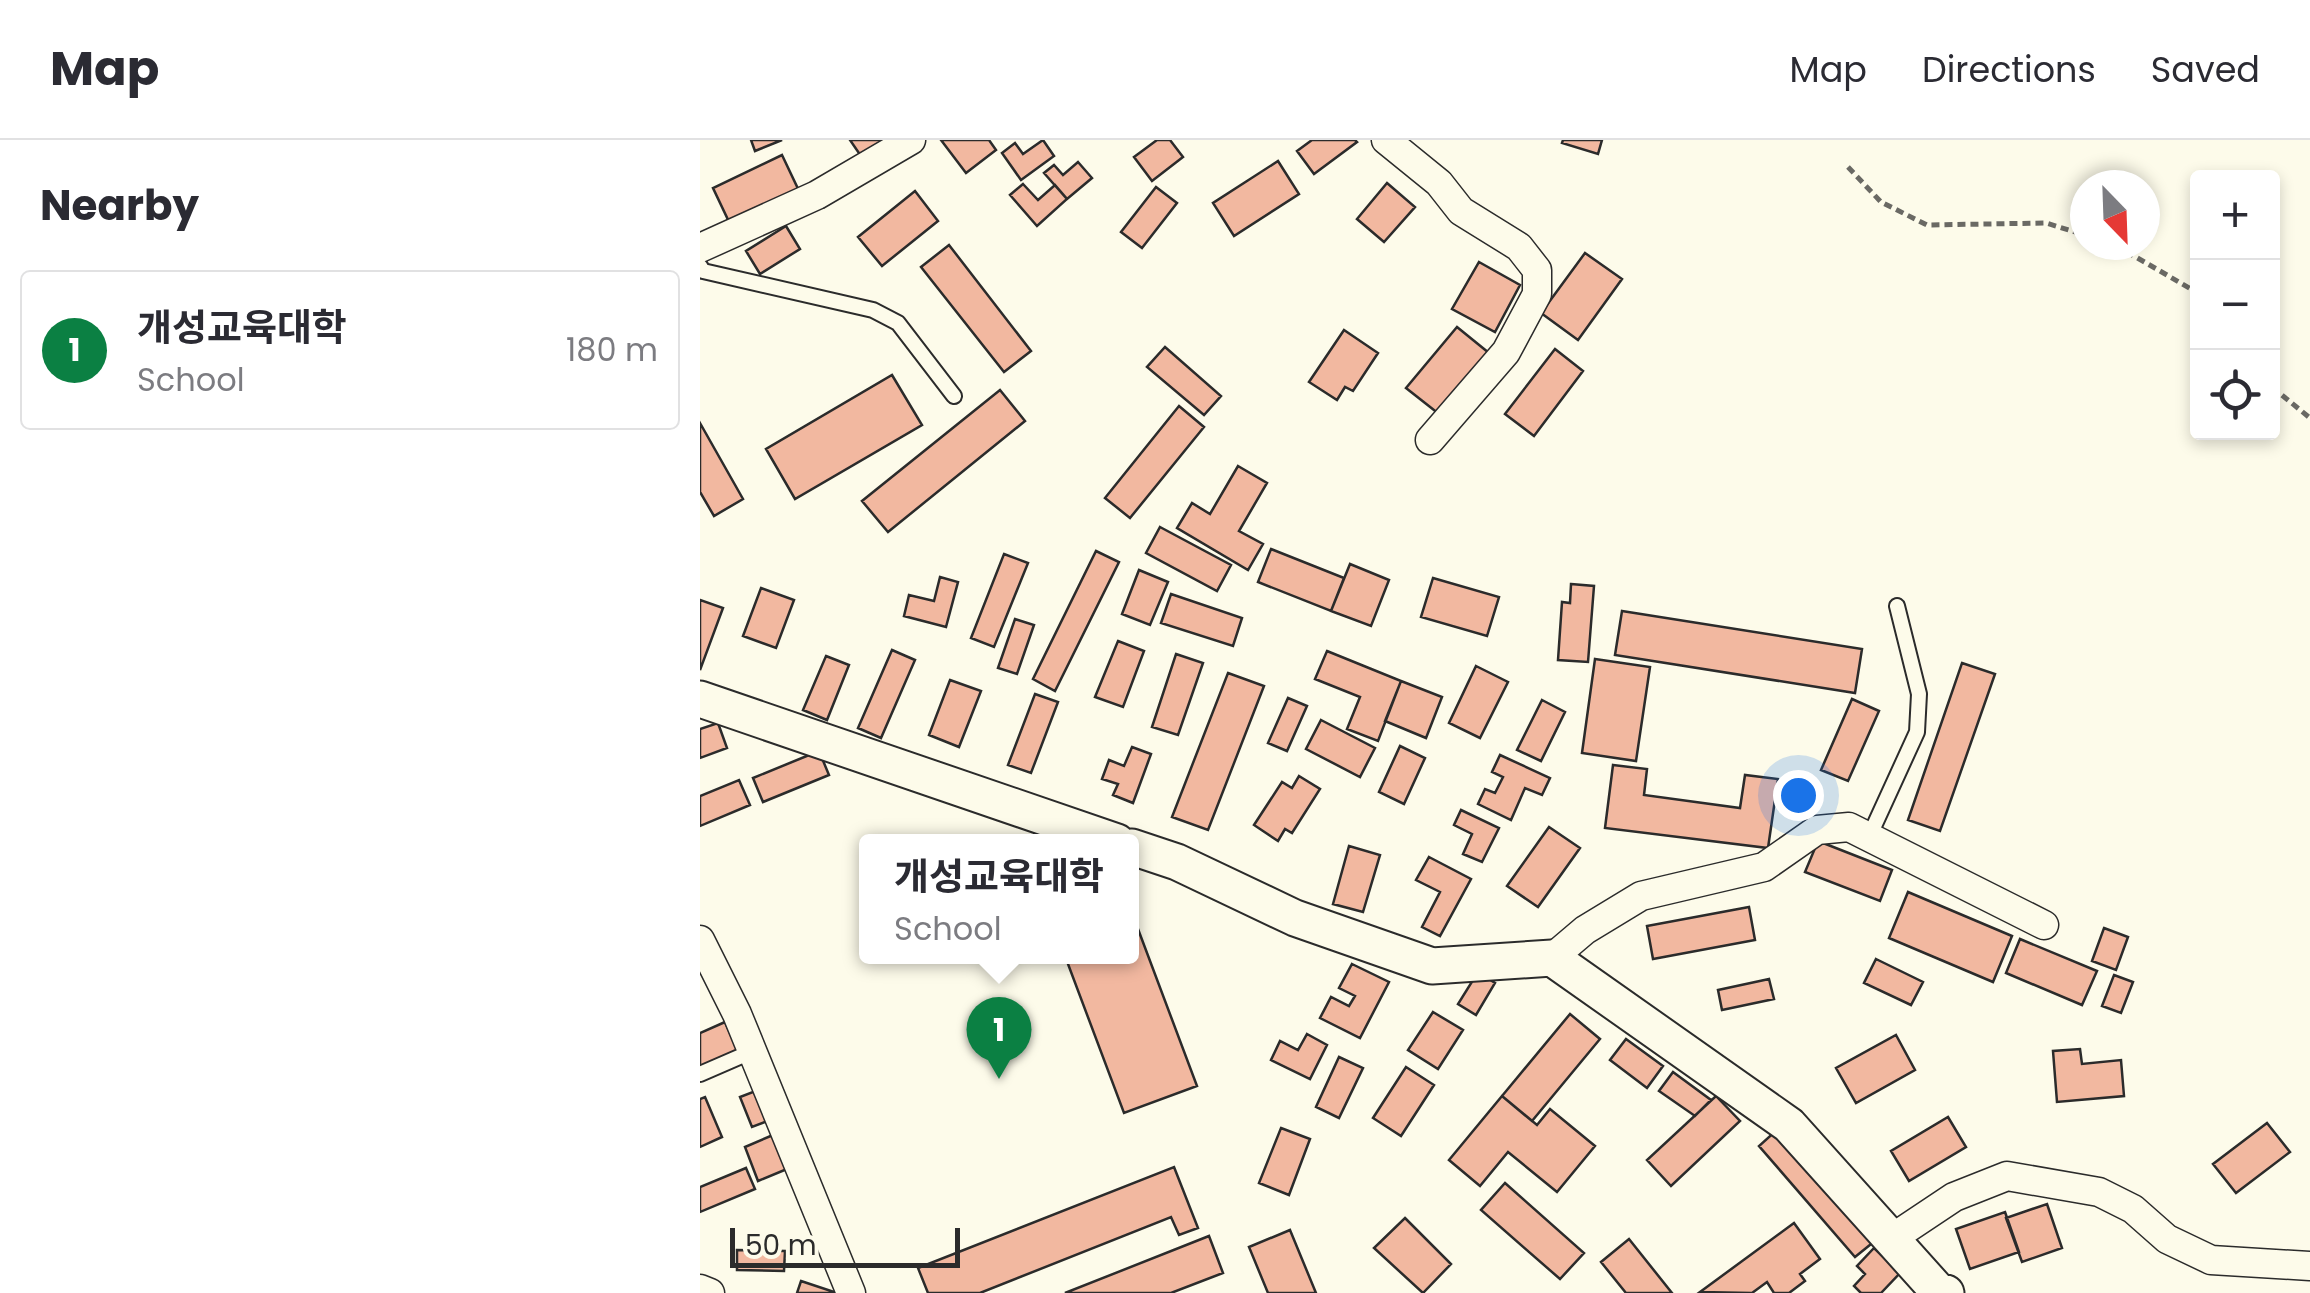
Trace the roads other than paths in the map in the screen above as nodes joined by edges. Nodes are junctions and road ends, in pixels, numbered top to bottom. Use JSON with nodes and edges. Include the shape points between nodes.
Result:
{"nodes":[{"id":1,"x":912,"y":140,"type":"edge"},
{"id":2,"x":1386,"y":140,"type":"edge"},
{"id":3,"x":700,"y":248,"type":"edge"},
{"id":4,"x":700,"y":266,"type":"edge"},
{"id":5,"x":954,"y":396,"type":"dead end"},
{"id":6,"x":1430,"y":440,"type":"dead end"},
{"id":7,"x":1897,"y":606,"type":"dead end"},
{"id":8,"x":700,"y":698,"type":"edge"},
{"id":9,"x":1094,"y":834,"type":"edge"},
{"id":10,"x":1869,"y":837,"type":"junction"},
{"id":11,"x":1139,"y":848,"type":"edge"},
{"id":12,"x":2044,"y":925,"type":"dead end"},
{"id":13,"x":700,"y":940,"type":"edge"},
{"id":14,"x":1552,"y":958,"type":"junction"},
{"id":15,"x":752,"y":1051,"type":"junction"},
{"id":16,"x":700,"y":1074,"type":"edge"},
{"id":17,"x":1892,"y":1239,"type":"junction"},
{"id":18,"x":2310,"y":1266,"type":"edge"},
{"id":19,"x":700,"y":1290,"type":"edge"},
{"id":20,"x":710,"y":1293,"type":"edge"},
{"id":21,"x":851,"y":1293,"type":"edge"},
{"id":22,"x":1946,"y":1293,"type":"edge"}],
"edges":[{"from":1,"to":3,"type":"street","via":[[817,195]]},
{"from":2,"to":6,"type":"street","via":[[1537,270],[1537,294],[1506,352]]},
{"from":4,"to":5,"type":"lane","via":[[872,310],[898,323]]},
{"from":7,"to":10,"type":"lane","via":[[1919,694],[1917,732]]},
{"from":8,"to":9,"type":"street"},
{"from":10,"to":12,"type":"street"},
{"from":10,"to":14,"type":"street","via":[[1848,827],[1818,830],[1764,867],[1642,896]]},
{"from":11,"to":14,"type":"street","via":[[1295,918],[1432,966]]},
{"from":13,"to":15,"type":"street"},
{"from":14,"to":17,"type":"street","via":[[1788,1125]]},
{"from":15,"to":16,"type":"lane"},
{"from":15,"to":21,"type":"street"},
{"from":17,"to":18,"type":"street","via":[[1954,1197],[2007,1176],[2098,1192],[2133,1210],[2167,1240],[2211,1260]]},
{"from":17,"to":22,"type":"street"},
{"from":19,"to":20,"type":"street"}]}
